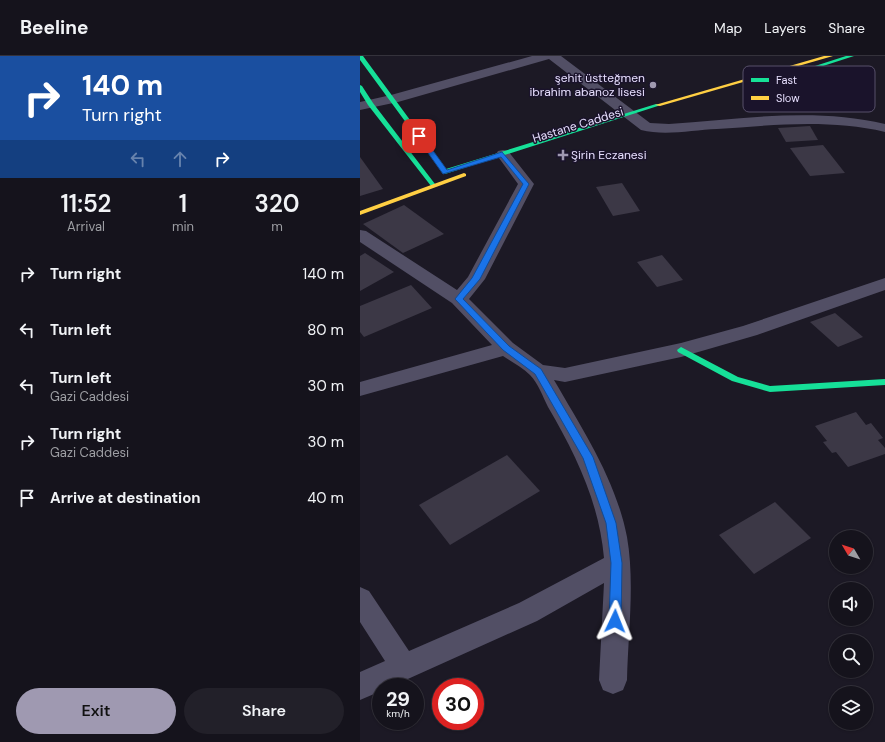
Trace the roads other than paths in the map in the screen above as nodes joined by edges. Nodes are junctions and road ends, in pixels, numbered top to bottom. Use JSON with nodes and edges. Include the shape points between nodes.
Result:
{"nodes":[{"id":1,"x":360,"y":56,"type":"edge"},
{"id":2,"x":545,"y":56,"type":"edge"},
{"id":3,"x":553,"y":56,"type":"edge"},
{"id":4,"x":830,"y":56,"type":"edge"},
{"id":5,"x":851,"y":56,"type":"edge"},
{"id":6,"x":798,"y":66,"type":"edge"},
{"id":7,"x":815,"y":66,"type":"edge"},
{"id":8,"x":743,"y":83,"type":"edge"},
{"id":9,"x":743,"y":86,"type":"edge"},
{"id":10,"x":360,"y":87,"type":"edge"},
{"id":11,"x":393,"y":99,"type":"junction"},
{"id":12,"x":365,"y":105,"type":"edge"},
{"id":13,"x":632,"y":117,"type":"junction"},
{"id":14,"x":885,"y":128,"type":"edge"},
{"id":15,"x":505,"y":157,"type":"junction"},
{"id":16,"x":446,"y":172,"type":"junction"},
{"id":17,"x":433,"y":185,"type":"junction"},
{"id":18,"x":360,"y":213,"type":"edge"},
{"id":19,"x":360,"y":235,"type":"edge"},
{"id":20,"x":885,"y":284,"type":"edge"},
{"id":21,"x":459,"y":299,"type":"junction"},
{"id":22,"x":506,"y":348,"type":"junction"},
{"id":23,"x":681,"y":350,"type":"junction"},
{"id":24,"x":538,"y":372,"type":"junction"},
{"id":25,"x":885,"y":382,"type":"edge"},
{"id":26,"x":360,"y":389,"type":"edge"},
{"id":27,"x":617,"y":563,"type":"junction"},
{"id":28,"x":360,"y":599,"type":"edge"},
{"id":29,"x":404,"y":667,"type":"junction"},
{"id":30,"x":613,"y":680,"type":"dead end"},
{"id":31,"x":360,"y":686,"type":"edge"}],
"edges":[{"from":1,"to":11,"type":"main road"},
{"from":2,"to":11,"type":"street"},
{"from":3,"to":13,"type":"street"},
{"from":4,"to":6,"type":"main road"},
{"from":5,"to":7,"type":"main road","name":"Hastane Caddesi"},
{"from":8,"to":13,"type":"main road"},
{"from":9,"to":13,"type":"main road","name":"Hastane Caddesi"},
{"from":10,"to":12,"type":"main road"},
{"from":11,"to":12,"type":"street"},
{"from":11,"to":16,"type":"main road"},
{"from":12,"to":17,"type":"main road"},
{"from":13,"to":14,"type":"street","via":[[646,127],[669,128],[797,119],[860,122]]},
{"from":13,"to":15,"type":"main road","name":"Hastane Caddesi"},
{"from":15,"to":16,"type":"main road"},
{"from":15,"to":17,"type":"main road","name":"Hastane Caddesi"},
{"from":15,"to":21,"type":"street","via":[[526,184],[476,279]]},
{"from":16,"to":17,"type":"main road"},
{"from":17,"to":18,"type":"main road","name":"Hastane Caddesi"},
{"from":19,"to":21,"type":"street"},
{"from":20,"to":23,"type":"street","via":[[750,331]]},
{"from":21,"to":22,"type":"street"},
{"from":22,"to":24,"type":"street"},
{"from":22,"to":26,"type":"street"},
{"from":23,"to":24,"type":"street","via":[[565,375]]},
{"from":23,"to":25,"type":"main road","via":[[740,382],[756,387],[770,389]]},
{"from":24,"to":27,"type":"street","via":[[588,457],[611,523]]},
{"from":27,"to":29,"type":"street","via":[[528,612]]},
{"from":27,"to":30,"type":"street"},
{"from":28,"to":29,"type":"street"},
{"from":29,"to":31,"type":"street"}]}
